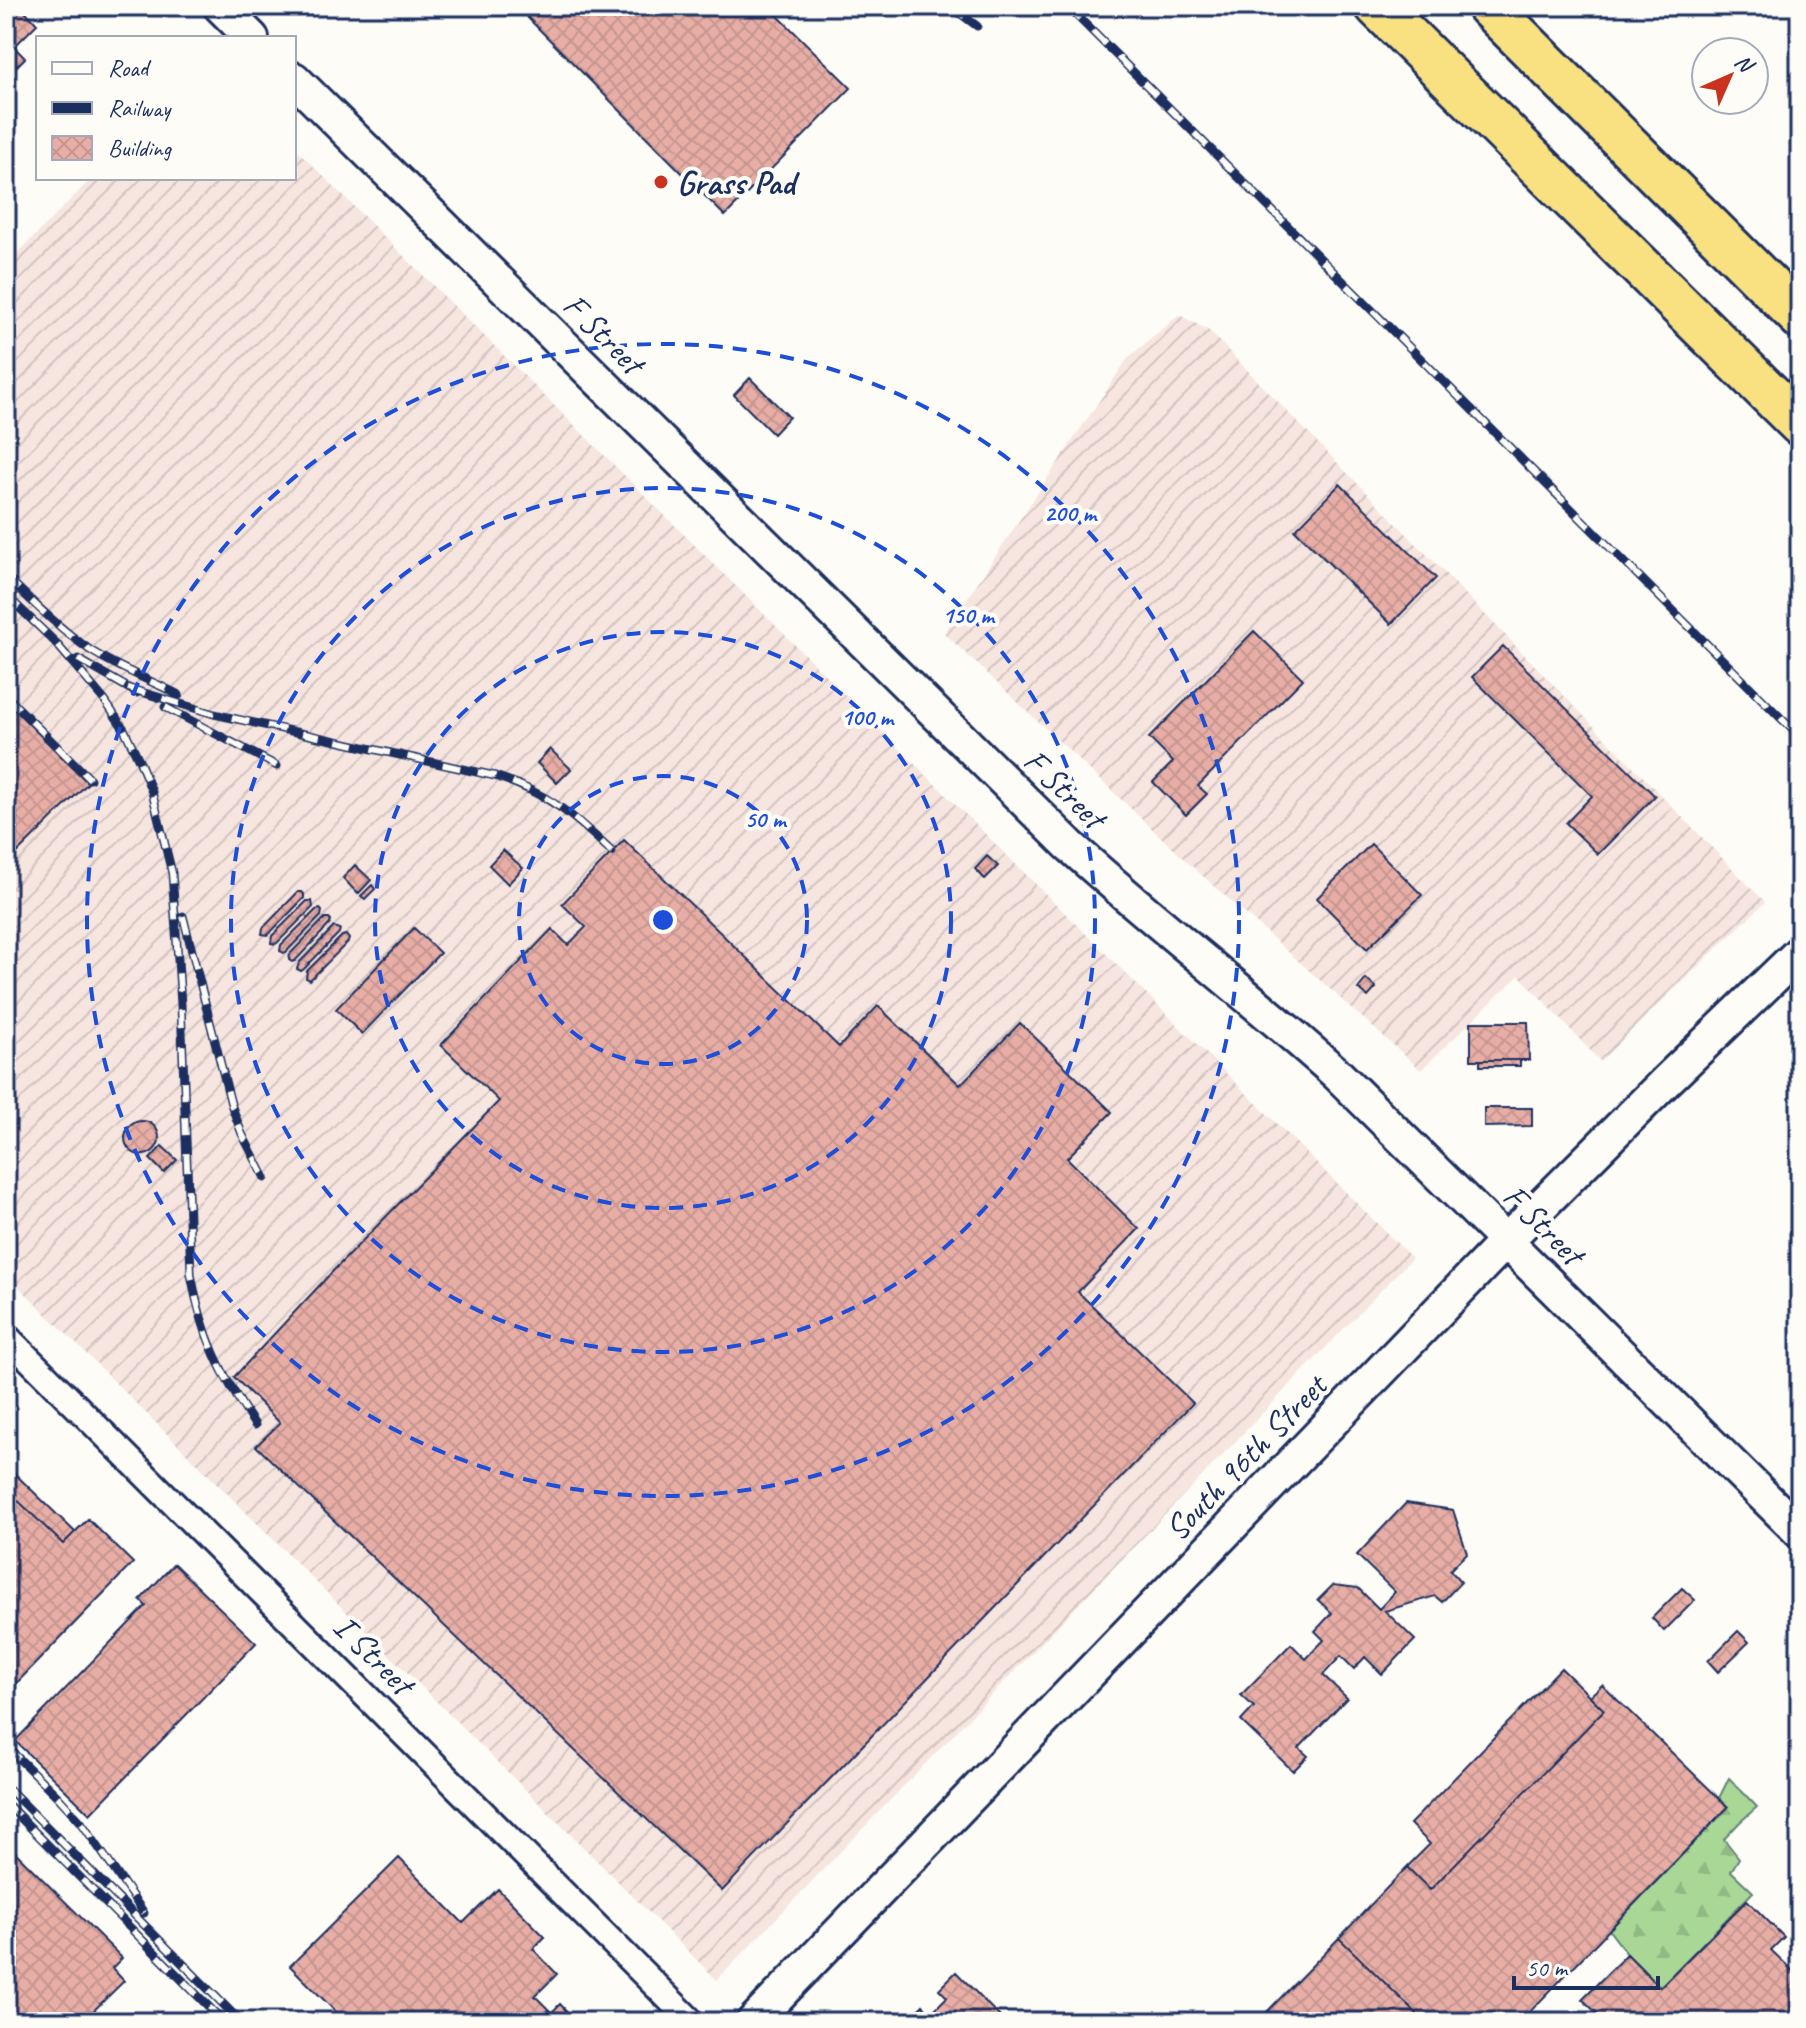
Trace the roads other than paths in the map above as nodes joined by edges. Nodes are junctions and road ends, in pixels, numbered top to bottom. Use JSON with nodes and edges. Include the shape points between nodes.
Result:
{"nodes":[{"id":1,"x":220,"y":6,"type":"edge"},
{"id":2,"x":1377,"y":6,"type":"edge"},
{"id":3,"x":1488,"y":6,"type":"edge"},
{"id":4,"x":250,"y":36,"type":"edge"},
{"id":5,"x":296,"y":81,"type":"edge"},
{"id":6,"x":1800,"y":317,"type":"edge"},
{"id":7,"x":1800,"y":424,"type":"edge"},
{"id":8,"x":1800,"y":952,"type":"edge"},
{"id":9,"x":1507,"y":1240,"type":"junction"},
{"id":10,"x":6,"y":1336,"type":"edge"},
{"id":11,"x":1800,"y":1532,"type":"edge"},
{"id":12,"x":692,"y":2022,"type":"edge"},
{"id":13,"x":753,"y":2022,"type":"edge"}],
"edges":[{"from":1,"to":4,"type":"street"},
{"from":2,"to":7,"type":"highway"},
{"from":3,"to":6,"type":"highway"},
{"from":5,"to":9,"type":"street","name":"F Street","via":[[1069,845],[1326,1064]]},
{"from":8,"to":9,"type":"street","name":"South 96th Street"},
{"from":9,"to":11,"type":"street","name":"F Street"},
{"from":9,"to":13,"type":"street","name":"South 96th Street"},
{"from":10,"to":12,"type":"street","name":"I Street"}]}
